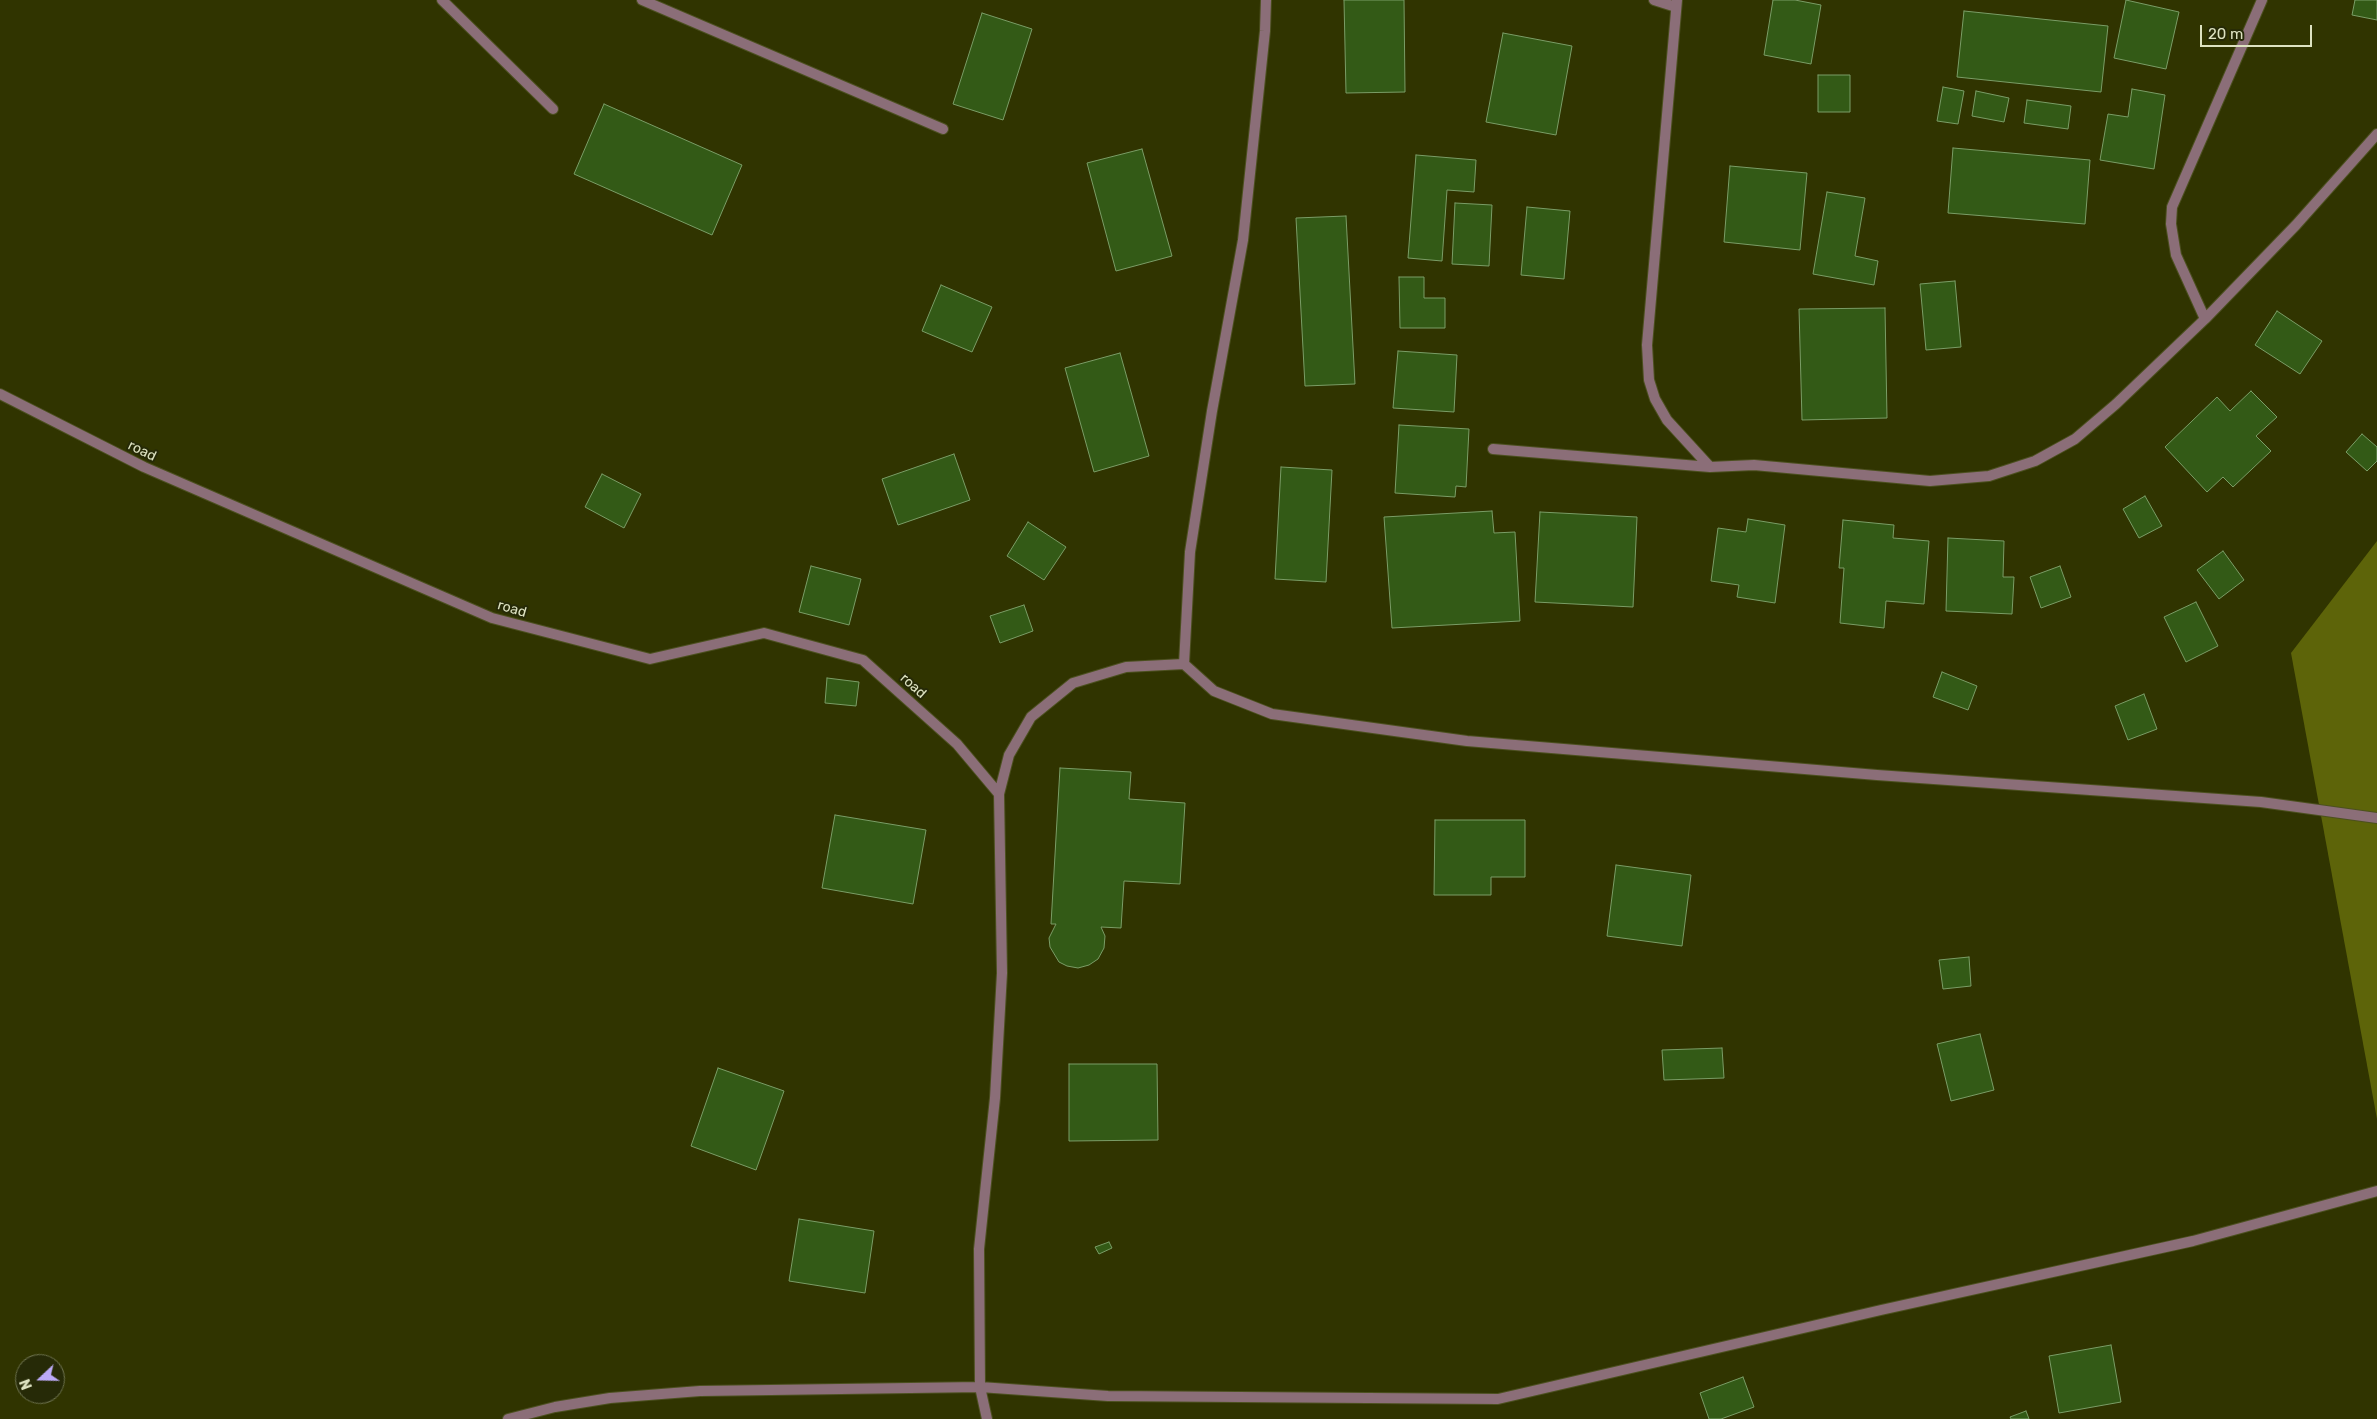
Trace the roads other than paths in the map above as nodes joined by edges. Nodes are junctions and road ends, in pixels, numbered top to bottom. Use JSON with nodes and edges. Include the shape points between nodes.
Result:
{"nodes":[{"id":1,"x":442,"y":0,"type":"edge"},
{"id":2,"x":642,"y":0,"type":"edge"},
{"id":3,"x":1266,"y":0,"type":"edge"},
{"id":4,"x":1654,"y":0,"type":"edge"},
{"id":5,"x":2262,"y":0,"type":"edge"},
{"id":6,"x":1677,"y":4,"type":"edge"},
{"id":7,"x":553,"y":109,"type":"dead end"},
{"id":8,"x":943,"y":129,"type":"dead end"},
{"id":9,"x":2377,"y":134,"type":"edge"},
{"id":10,"x":2205,"y":320,"type":"junction"},
{"id":11,"x":0,"y":394,"type":"edge"},
{"id":12,"x":1494,"y":449,"type":"dead end"},
{"id":13,"x":1710,"y":467,"type":"junction"},
{"id":14,"x":1184,"y":664,"type":"junction"},
{"id":15,"x":999,"y":794,"type":"junction"},
{"id":16,"x":2377,"y":818,"type":"edge"},
{"id":17,"x":2377,"y":1191,"type":"edge"},
{"id":18,"x":980,"y":1386,"type":"junction"},
{"id":19,"x":508,"y":1419,"type":"edge"},
{"id":20,"x":987,"y":1419,"type":"edge"}],
"edges":[{"from":1,"to":7,"type":"street"},
{"from":2,"to":8,"type":"street"},
{"from":3,"to":14,"type":"street","via":[[1243,240],[1190,552]]},
{"from":4,"to":6,"type":"street"},
{"from":5,"to":10,"type":"street","via":[[2172,207],[2176,255]]},
{"from":6,"to":13,"type":"street","via":[[1647,345],[1649,380],[1655,399],[1668,420]]},
{"from":9,"to":10,"type":"street"},
{"from":10,"to":13,"type":"street","via":[[2075,439],[2035,461],[1989,476],[1930,481],[1754,465]]},
{"from":11,"to":15,"type":"street","name":"road","via":[[144,468],[492,618],[650,659],[764,633],[863,660],[957,744]]},
{"from":12,"to":13,"type":"street"},
{"from":14,"to":15,"type":"street","via":[[1126,667],[1072,684],[1031,717],[1009,755]]},
{"from":14,"to":16,"type":"street","via":[[1214,691],[1272,714],[1466,742],[2261,802]]},
{"from":15,"to":18,"type":"street","via":[[1002,973],[979,1249]]},
{"from":17,"to":18,"type":"street","via":[[2193,1241],[1498,1399],[1108,1396]]},
{"from":18,"to":19,"type":"street","via":[[700,1391],[555,1406]]},
{"from":18,"to":20,"type":"street"}]}
